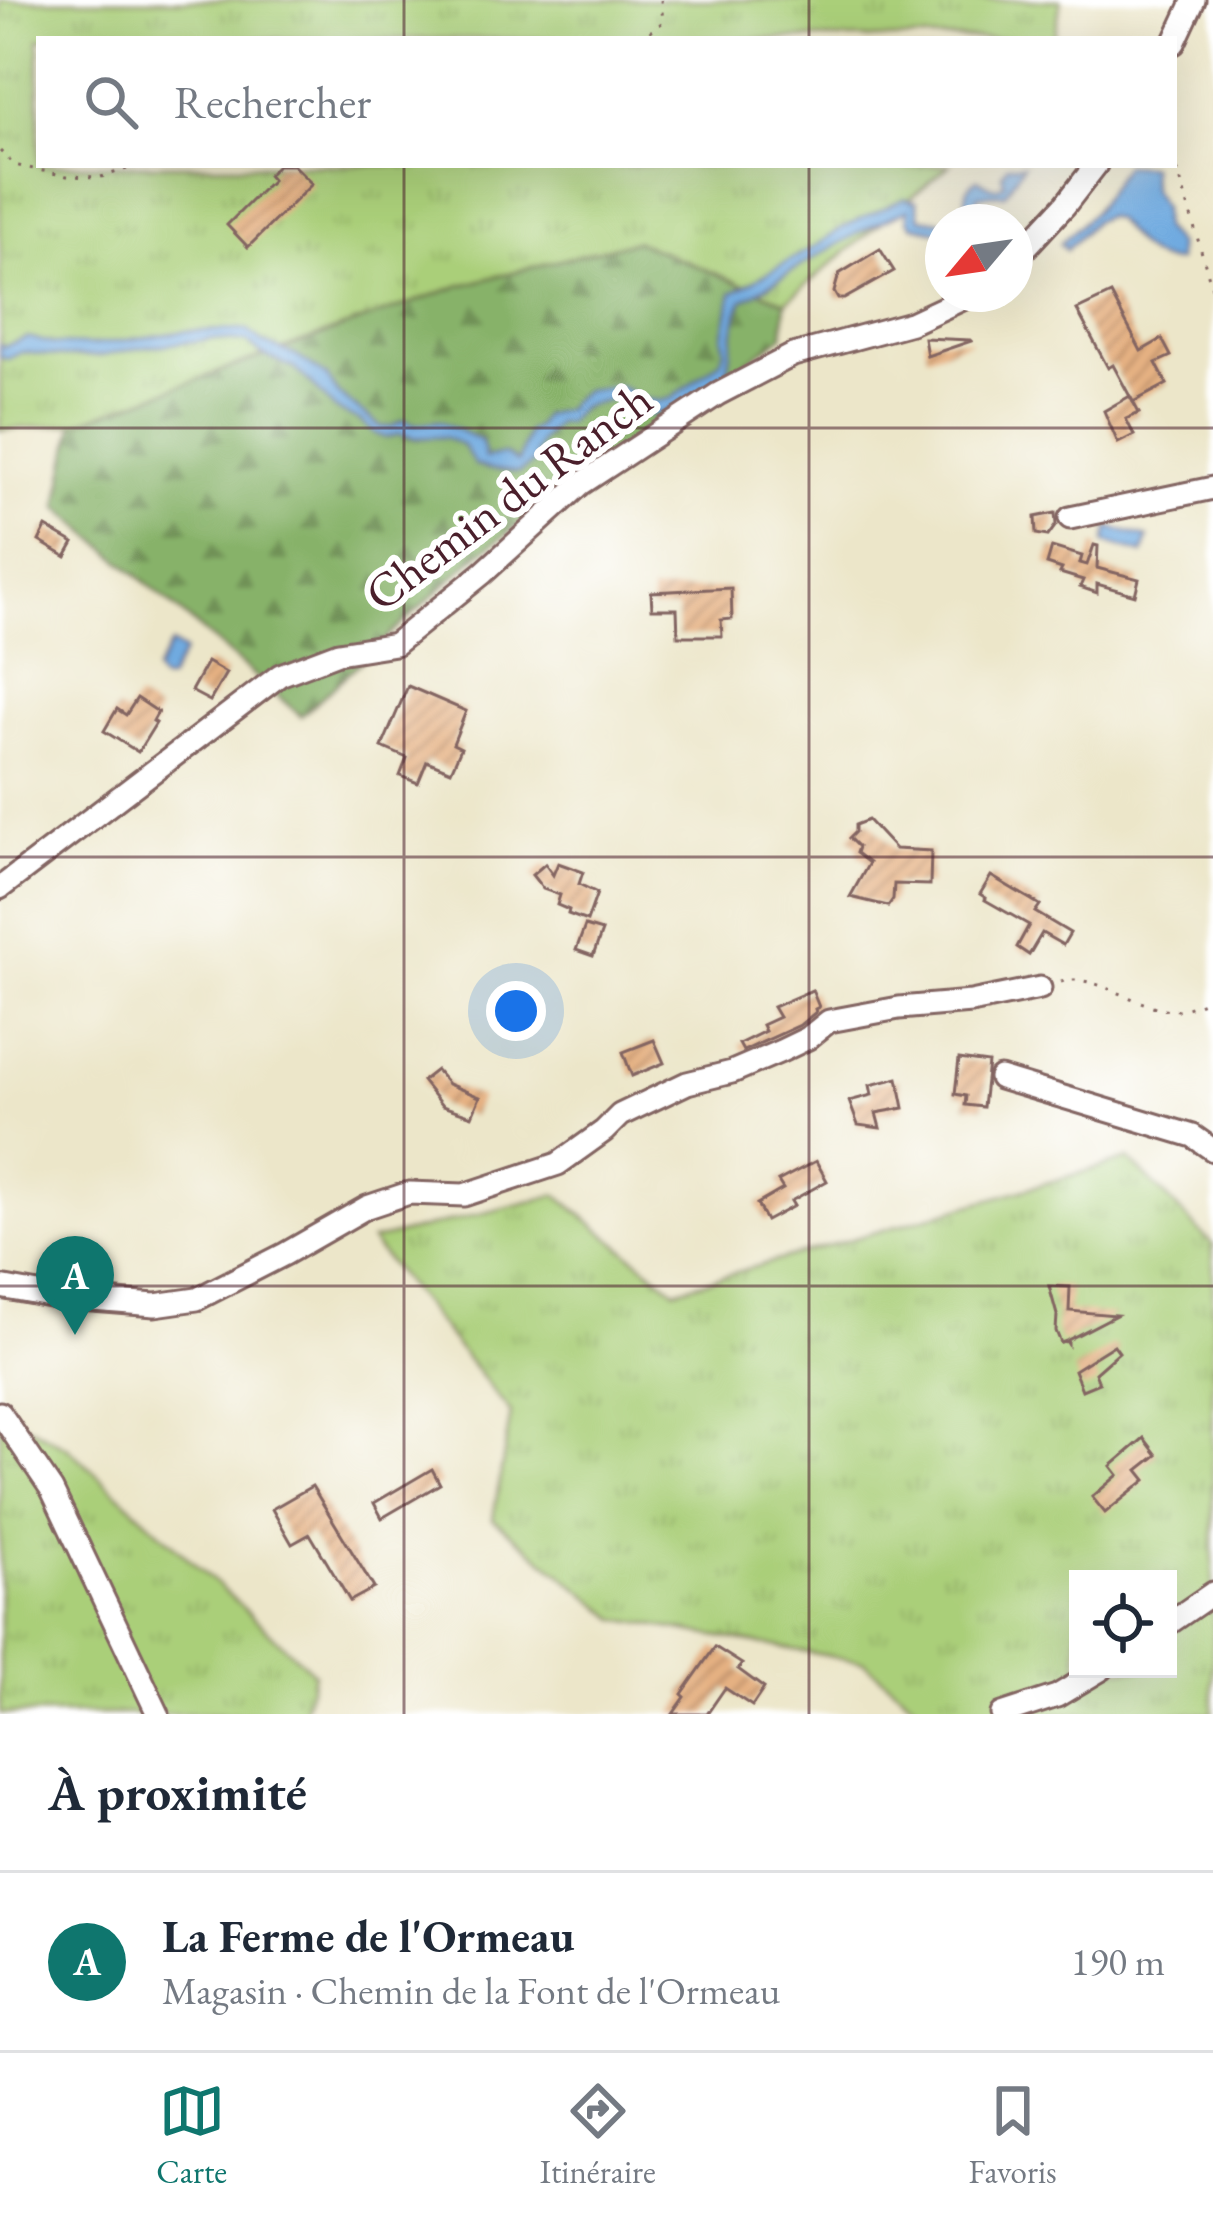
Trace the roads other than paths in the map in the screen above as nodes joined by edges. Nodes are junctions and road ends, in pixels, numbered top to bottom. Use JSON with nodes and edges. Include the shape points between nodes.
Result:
{"nodes":[{"id":1,"x":1194,"y":0,"type":"edge"},
{"id":2,"x":1177,"y":37,"type":"edge"},
{"id":3,"x":1094,"y":168,"type":"edge"},
{"id":4,"x":1033,"y":240,"type":"edge"},
{"id":5,"x":935,"y":312,"type":"edge"},
{"id":6,"x":1213,"y":488,"type":"edge"},
{"id":7,"x":1070,"y":518,"type":"dead end"},
{"id":8,"x":0,"y":888,"type":"edge"},
{"id":9,"x":1040,"y":988,"type":"road end"},
{"id":10,"x":1000,"y":1078,"type":"dead end"},
{"id":11,"x":1213,"y":1150,"type":"edge"},
{"id":12,"x":0,"y":1287,"type":"edge"},
{"id":13,"x":0,"y":1413,"type":"edge"},
{"id":14,"x":1213,"y":1593,"type":"edge"},
{"id":15,"x":1177,"y":1618,"type":"edge"},
{"id":16,"x":1089,"y":1678,"type":"edge"},
{"id":17,"x":158,"y":1714,"type":"edge"},
{"id":18,"x":1002,"y":1714,"type":"edge"}],
"edges":[{"from":1,"to":2,"type":"street"},
{"from":3,"to":4,"type":"street"},
{"from":5,"to":8,"type":"street","name":"Chemin du Ranch","via":[[793,355],[718,394],[581,484],[395,644],[338,653],[280,675]]},
{"from":6,"to":7,"type":"street"},
{"from":9,"to":12,"type":"street","via":[[829,1022],[781,1051],[620,1115],[558,1164],[464,1195],[409,1193],[367,1207],[196,1299],[155,1305]]},
{"from":10,"to":11,"type":"street","via":[[1193,1136]]},
{"from":13,"to":17,"type":"street","via":[[52,1490]]},
{"from":14,"to":15,"type":"street"},
{"from":16,"to":18,"type":"street"}]}
